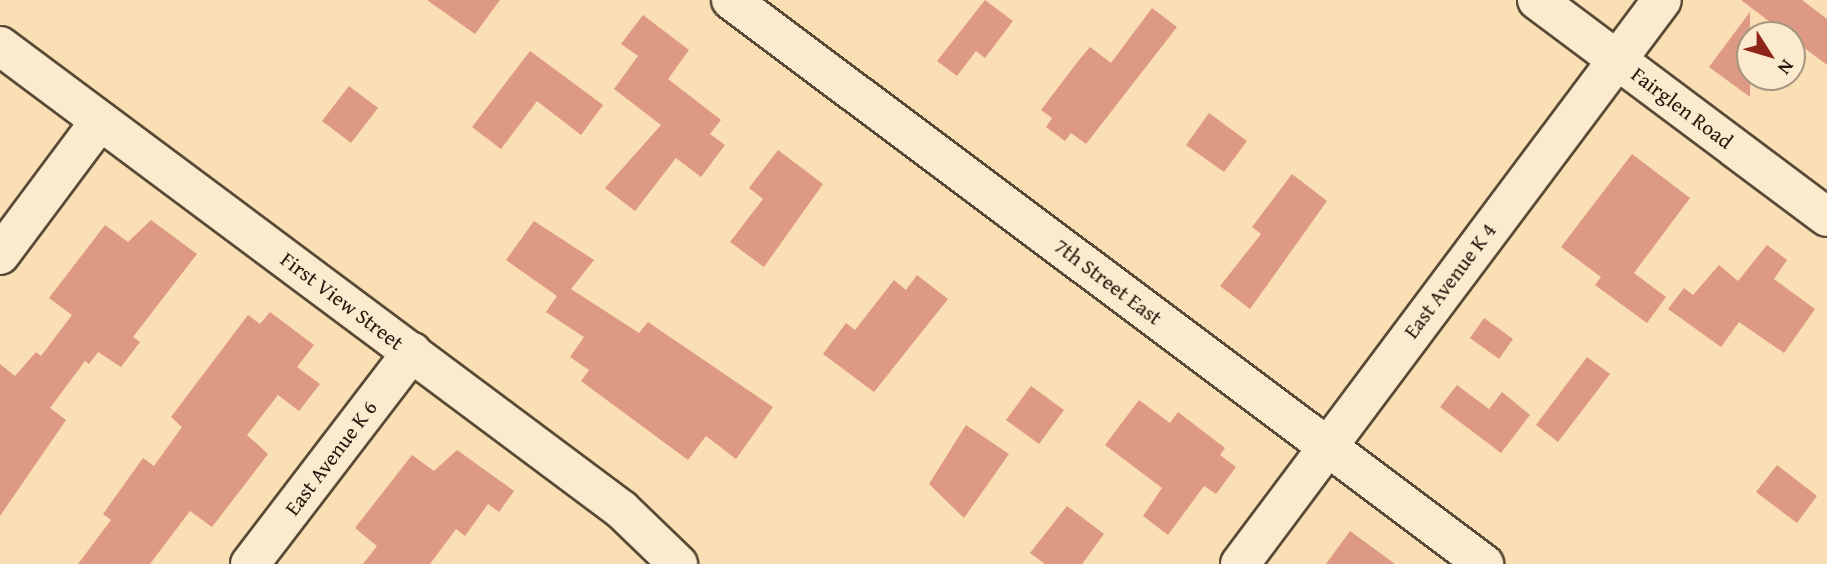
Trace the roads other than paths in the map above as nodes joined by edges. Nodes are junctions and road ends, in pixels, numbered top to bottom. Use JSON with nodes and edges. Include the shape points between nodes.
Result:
{"nodes":[{"id":1,"x":731,"y":0,"type":"edge"},
{"id":2,"x":1537,"y":0,"type":"edge"},
{"id":3,"x":1662,"y":0,"type":"edge"},
{"id":4,"x":0,"y":46,"type":"edge"},
{"id":5,"x":1618,"y":60,"type":"junction"},
{"id":6,"x":100,"y":121,"type":"junction"},
{"id":7,"x":1827,"y":217,"type":"edge"},
{"id":8,"x":0,"y":255,"type":"edge"},
{"id":9,"x":412,"y":352,"type":"junction"},
{"id":10,"x":1328,"y":444,"type":"junction"},
{"id":11,"x":250,"y":564,"type":"edge"},
{"id":12,"x":678,"y":564,"type":"edge"},
{"id":13,"x":1240,"y":564,"type":"edge"},
{"id":14,"x":1485,"y":564,"type":"edge"}],
"edges":[{"from":1,"to":10,"type":"street","name":"7th Street East"},
{"from":2,"to":5,"type":"street","name":"Fairglen Road"},
{"from":3,"to":5,"type":"street","name":"East Avenue K 4"},
{"from":4,"to":6,"type":"street","name":"First View Street"},
{"from":5,"to":7,"type":"street","name":"Fairglen Road"},
{"from":5,"to":10,"type":"street","name":"East Avenue K 4"},
{"from":6,"to":8,"type":"street"},
{"from":6,"to":9,"type":"street","name":"First View Street"},
{"from":9,"to":11,"type":"street","name":"East Avenue K 6"},
{"from":9,"to":12,"type":"street","name":"First View Street","via":[[622,510]]},
{"from":10,"to":13,"type":"street","name":"East Avenue K 4"},
{"from":10,"to":14,"type":"street","name":"7th Street East"}]}
